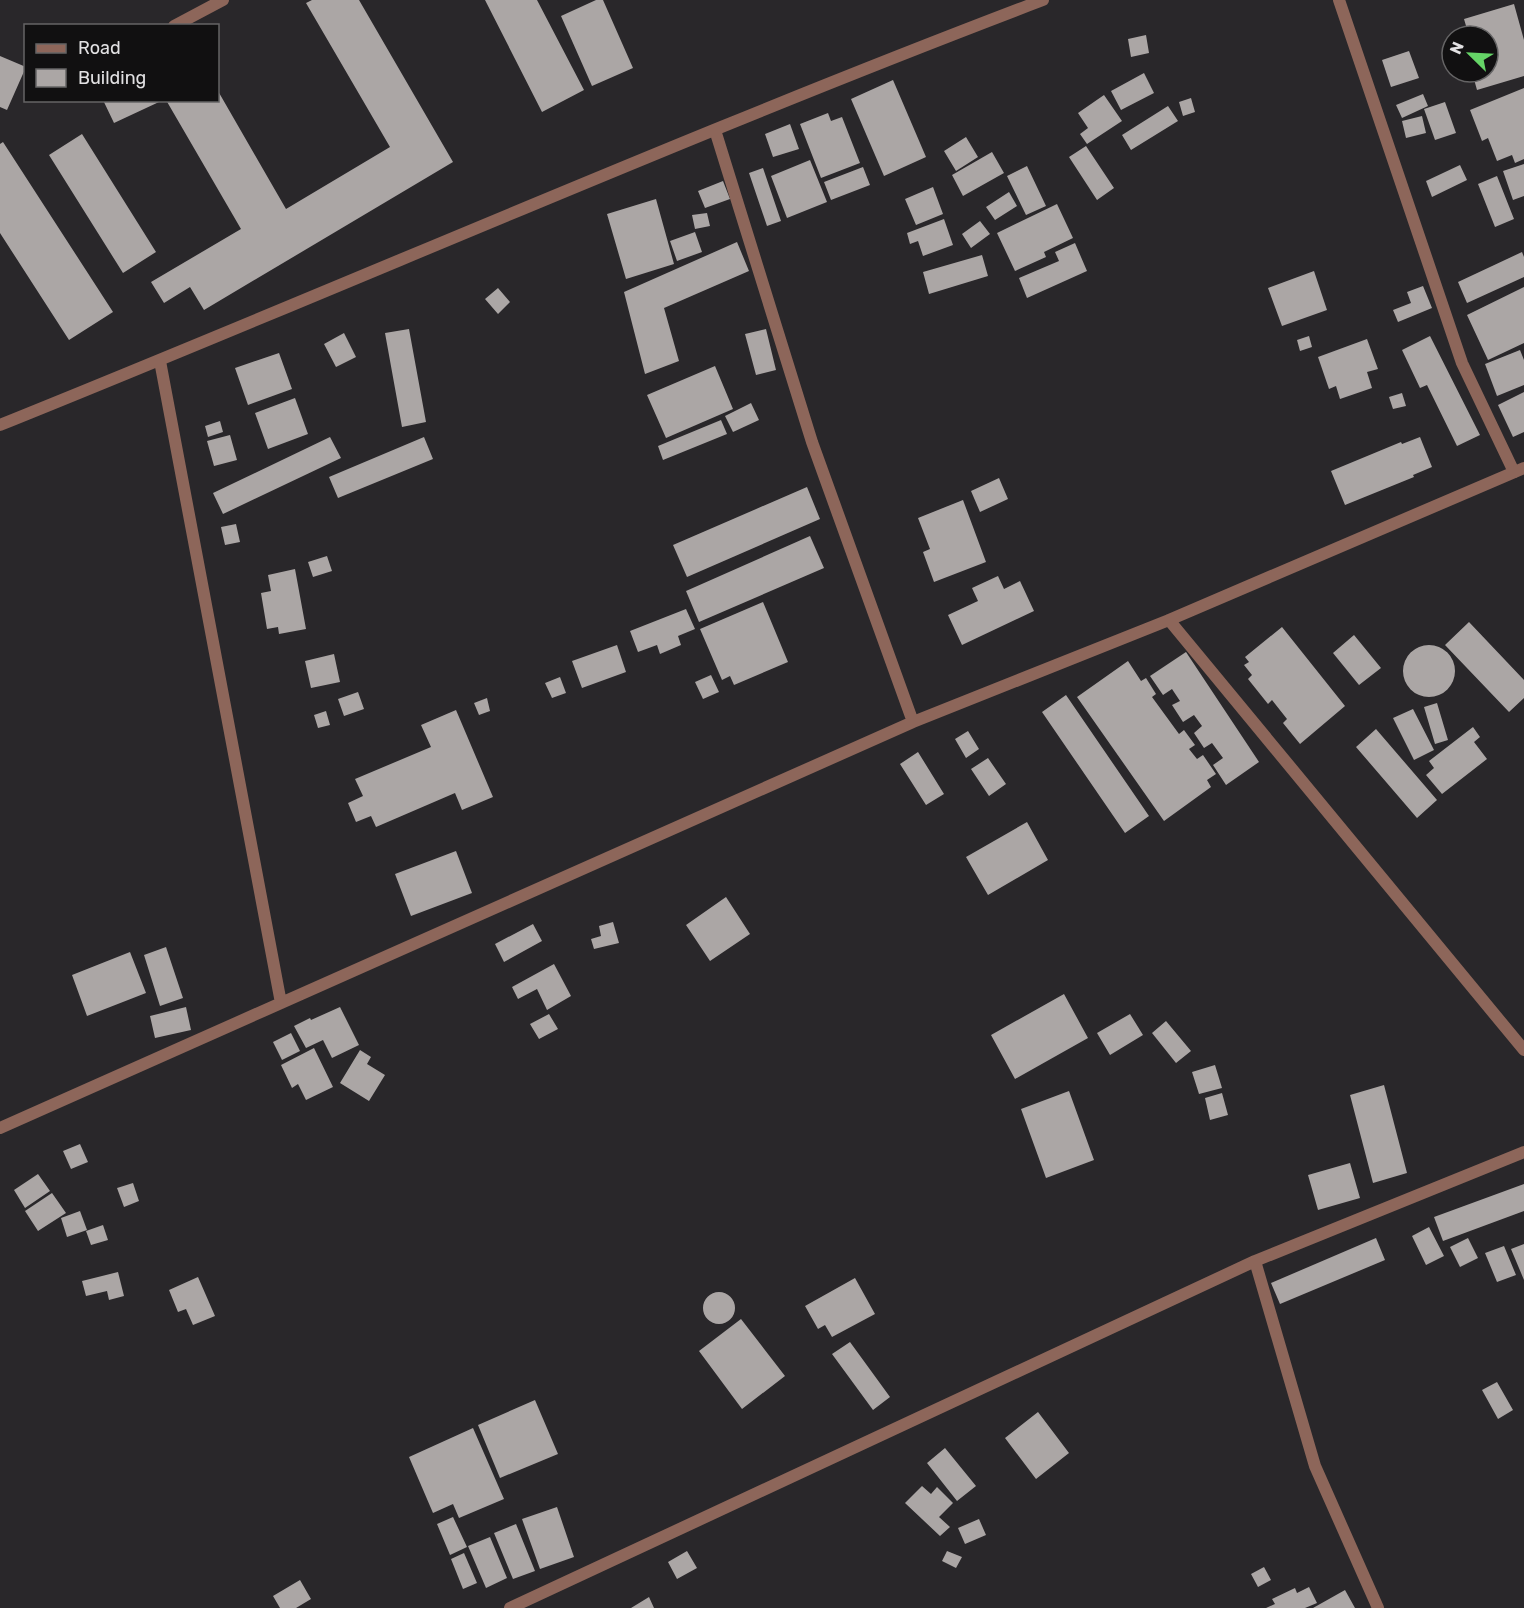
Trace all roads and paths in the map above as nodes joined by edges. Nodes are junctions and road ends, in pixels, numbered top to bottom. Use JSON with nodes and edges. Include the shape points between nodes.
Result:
{"nodes":[{"id":1,"x":223,"y":0,"type":"edge"},
{"id":2,"x":1043,"y":0,"type":"edge"},
{"id":3,"x":1339,"y":0,"type":"edge"},
{"id":4,"x":178,"y":24,"type":"edge"},
{"id":5,"x":715,"y":130,"type":"junction"},
{"id":6,"x":160,"y":361,"type":"junction"},
{"id":7,"x":0,"y":425,"type":"edge"},
{"id":8,"x":1519,"y":470,"type":"edge"},
{"id":9,"x":1169,"y":620,"type":"junction"},
{"id":10,"x":913,"y":722,"type":"junction"},
{"id":11,"x":281,"y":1003,"type":"junction"},
{"id":12,"x":1524,"y":1050,"type":"edge"},
{"id":13,"x":0,"y":1128,"type":"edge"},
{"id":14,"x":1524,"y":1152,"type":"edge"},
{"id":15,"x":1255,"y":1261,"type":"junction"},
{"id":16,"x":510,"y":1608,"type":"edge"},
{"id":17,"x":1378,"y":1608,"type":"edge"}],
"edges":[{"from":1,"to":4,"type":"street"},
{"from":2,"to":5,"type":"street"},
{"from":3,"to":8,"type":"street","via":[[1462,363]]},
{"from":5,"to":6,"type":"street"},
{"from":5,"to":10,"type":"street","via":[[812,442]]},
{"from":6,"to":7,"type":"street"},
{"from":6,"to":11,"type":"street"},
{"from":8,"to":9,"type":"street"},
{"from":9,"to":10,"type":"street"},
{"from":9,"to":12,"type":"street"},
{"from":10,"to":11,"type":"street"},
{"from":11,"to":13,"type":"street"},
{"from":14,"to":15,"type":"street"},
{"from":15,"to":16,"type":"street"},
{"from":15,"to":17,"type":"street","via":[[1315,1466]]}]}
